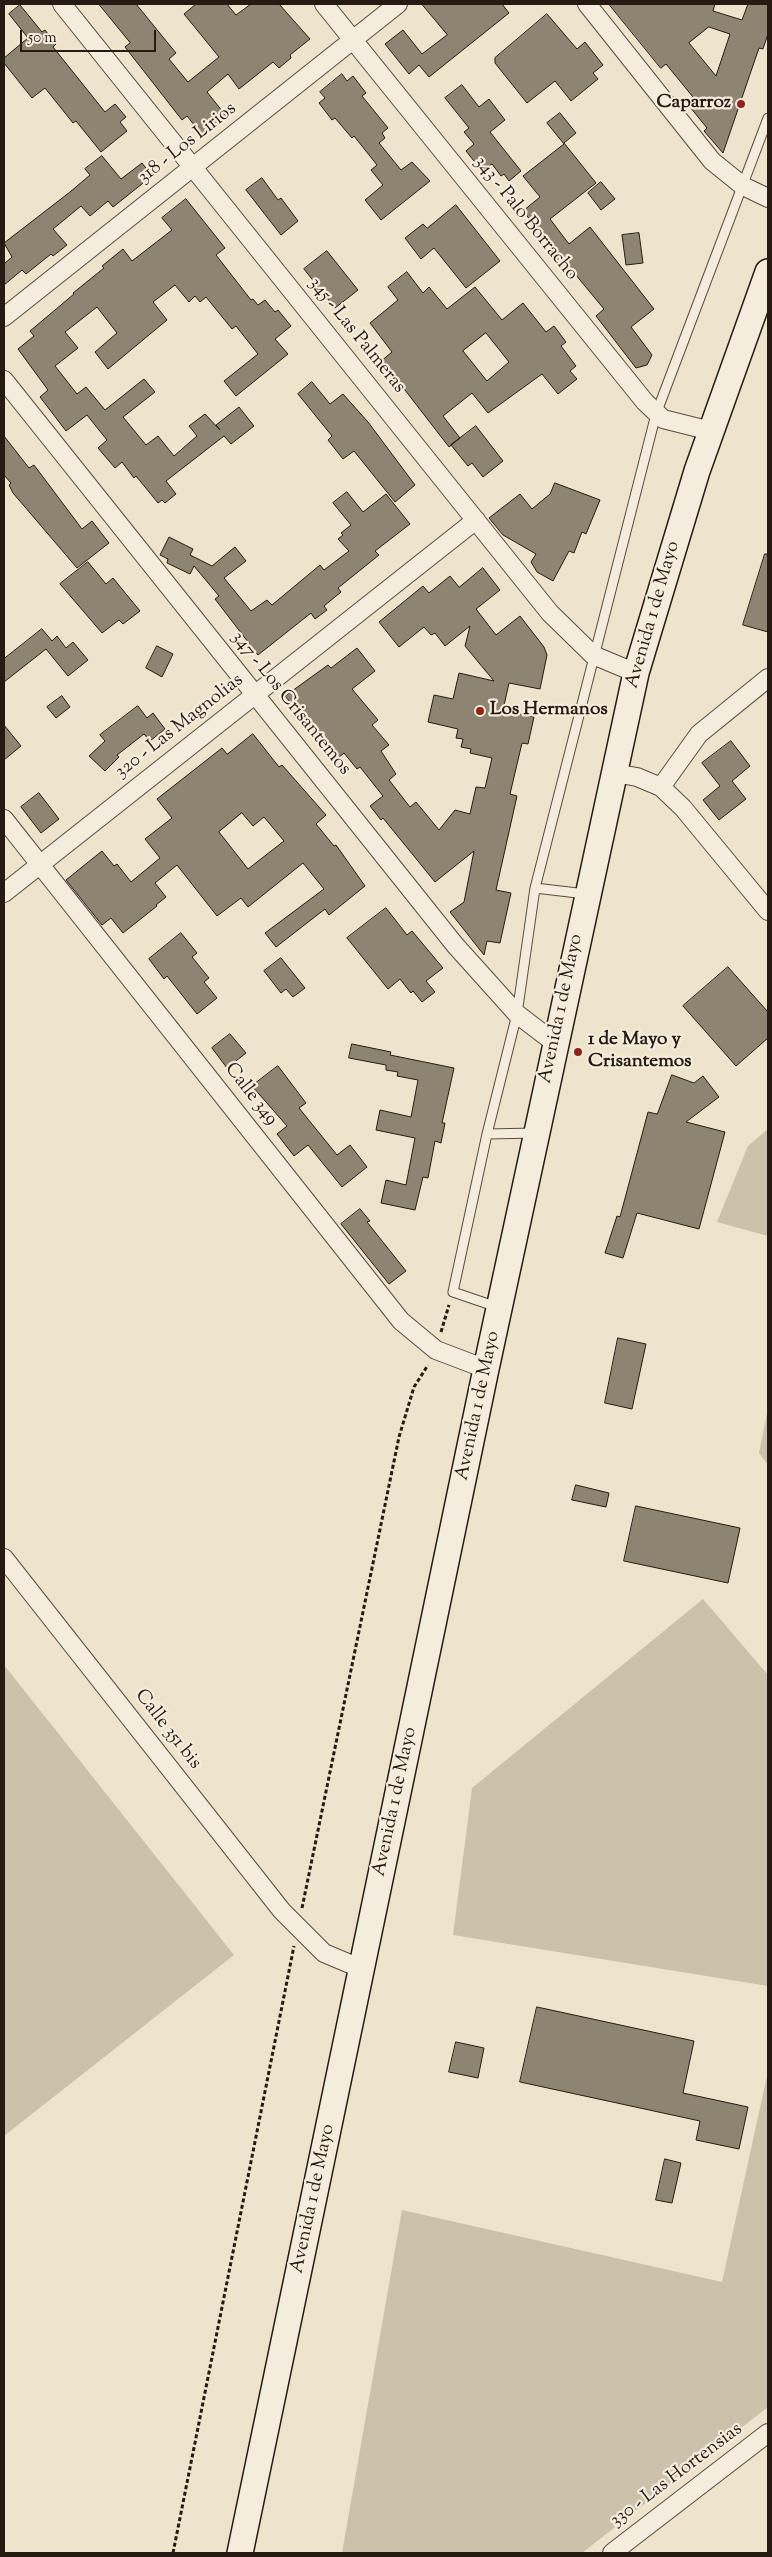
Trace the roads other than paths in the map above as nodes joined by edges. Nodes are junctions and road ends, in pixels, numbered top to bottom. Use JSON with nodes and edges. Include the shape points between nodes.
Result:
{"nodes":[{"id":1,"x":62,"y":4,"type":"edge"},
{"id":2,"x":324,"y":4,"type":"edge"},
{"id":3,"x":398,"y":4,"type":"edge"},
{"id":4,"x":587,"y":4,"type":"edge"},
{"id":5,"x":354,"y":39,"type":"junction"},
{"id":6,"x":768,"y":118,"type":"edge"},
{"id":7,"x":193,"y":167,"type":"junction"},
{"id":8,"x":743,"y":186,"type":"junction"},
{"id":9,"x":768,"y":198,"type":"edge"},
{"id":10,"x":768,"y":272,"type":"edge"},
{"id":11,"x":4,"y":317,"type":"edge"},
{"id":12,"x":4,"y":380,"type":"edge"},
{"id":13,"x":656,"y":414,"type":"junction"},
{"id":14,"x":711,"y":432,"type":"junction"},
{"id":15,"x":476,"y":520,"type":"junction"},
{"id":16,"x":593,"y":655,"type":"junction"},
{"id":17,"x":636,"y":672,"type":"junction"},
{"id":18,"x":768,"y":678,"type":"edge"},
{"id":19,"x":256,"y":694,"type":"junction"},
{"id":20,"x":614,"y":773,"type":"junction"},
{"id":21,"x":661,"y":787,"type":"junction"},
{"id":22,"x":4,"y":819,"type":"edge"},
{"id":23,"x":40,"y":864,"type":"junction"},
{"id":24,"x":535,"y":888,"type":"junction"},
{"id":25,"x":4,"y":893,"type":"edge"},
{"id":26,"x":586,"y":894,"type":"junction"},
{"id":27,"x":768,"y":911,"type":"edge"},
{"id":28,"x":517,"y":1014,"type":"junction"},
{"id":29,"x":555,"y":1043,"type":"junction"},
{"id":30,"x":536,"y":1133,"type":"junction"},
{"id":31,"x":487,"y":1134,"type":"junction"},
{"id":32,"x":500,"y":1308,"type":"junction"},
{"id":33,"x":486,"y":1369,"type":"junction"},
{"id":34,"x":4,"y":1558,"type":"edge"},
{"id":35,"x":362,"y":1969,"type":"junction"},
{"id":36,"x":768,"y":2434,"type":"edge"},
{"id":37,"x":240,"y":2553,"type":"edge"},
{"id":38,"x":612,"y":2553,"type":"edge"}],
"edges":[{"from":1,"to":7,"type":"street","name":"345 - Las Palmeras"},
{"from":2,"to":5,"type":"street","name":"343 - Palo Borracho"},
{"from":3,"to":5,"type":"street","name":"318 - Los Lirios"},
{"from":4,"to":8,"type":"street","via":[[700,148]]},
{"from":5,"to":7,"type":"street","name":"318 - Los Lirios"},
{"from":5,"to":13,"type":"street","name":"343 - Palo Borracho"},
{"from":6,"to":8,"type":"lane"},
{"from":7,"to":11,"type":"street","name":"318 - Los Lirios"},
{"from":7,"to":15,"type":"street","name":"345 - Las Palmeras"},
{"from":8,"to":9,"type":"street"},
{"from":8,"to":13,"type":"lane"},
{"from":10,"to":14,"type":"main road","name":"Avenida 1 de Mayo"},
{"from":12,"to":19,"type":"street","name":"347 - Los Crisantemos"},
{"from":13,"to":14,"type":"street","name":"343 - Palo Borracho","via":[[663,419]]},
{"from":13,"to":16,"type":"lane"},
{"from":14,"to":17,"type":"main road","name":"Avenida 1 de Mayo"},
{"from":15,"to":16,"type":"street","name":"345 - Las Palmeras","via":[[550,613]]},
{"from":15,"to":19,"type":"street","name":"320 - Las Magnolias"},
{"from":16,"to":17,"type":"street","name":"345 - Las Palmeras"},
{"from":16,"to":24,"type":"lane"},
{"from":17,"to":20,"type":"main road","name":"Avenida 1 de Mayo"},
{"from":18,"to":21,"type":"street","via":[[698,734]]},
{"from":19,"to":23,"type":"street","name":"320 - Las Magnolias"},
{"from":19,"to":28,"type":"street","name":"347 - Los Crisantemos","via":[[455,945]]},
{"from":20,"to":21,"type":"street","via":[[637,777]]},
{"from":20,"to":26,"type":"main road","name":"Avenida 1 de Mayo"},
{"from":21,"to":27,"type":"street","via":[[683,808]]},
{"from":22,"to":23,"type":"street","name":"Calle 349"},
{"from":23,"to":25,"type":"street","name":"320 - Las Magnolias"},
{"from":23,"to":33,"type":"street","name":"Calle 349","via":[[402,1321],[436,1350]]},
{"from":24,"to":26,"type":"lane"},
{"from":24,"to":28,"type":"lane"},
{"from":26,"to":29,"type":"main road","name":"Avenida 1 de Mayo"},
{"from":28,"to":29,"type":"street","name":"347 - Los Crisantemos"},
{"from":28,"to":31,"type":"lane"},
{"from":29,"to":30,"type":"main road","name":"Avenida 1 de Mayo"},
{"from":30,"to":31,"type":"lane"},
{"from":30,"to":32,"type":"main road","name":"Avenida 1 de Mayo"},
{"from":31,"to":32,"type":"lane","via":[[453,1292]]},
{"from":32,"to":33,"type":"main road","name":"Avenida 1 de Mayo"},
{"from":33,"to":35,"type":"main road","name":"Avenida 1 de Mayo"},
{"from":34,"to":35,"type":"street","name":"Calle 351 bis","via":[[282,1910],[324,1953]]},
{"from":35,"to":37,"type":"main road","name":"Avenida 1 de Mayo"},
{"from":36,"to":38,"type":"street","name":"330 - Las Hortensias"}]}
